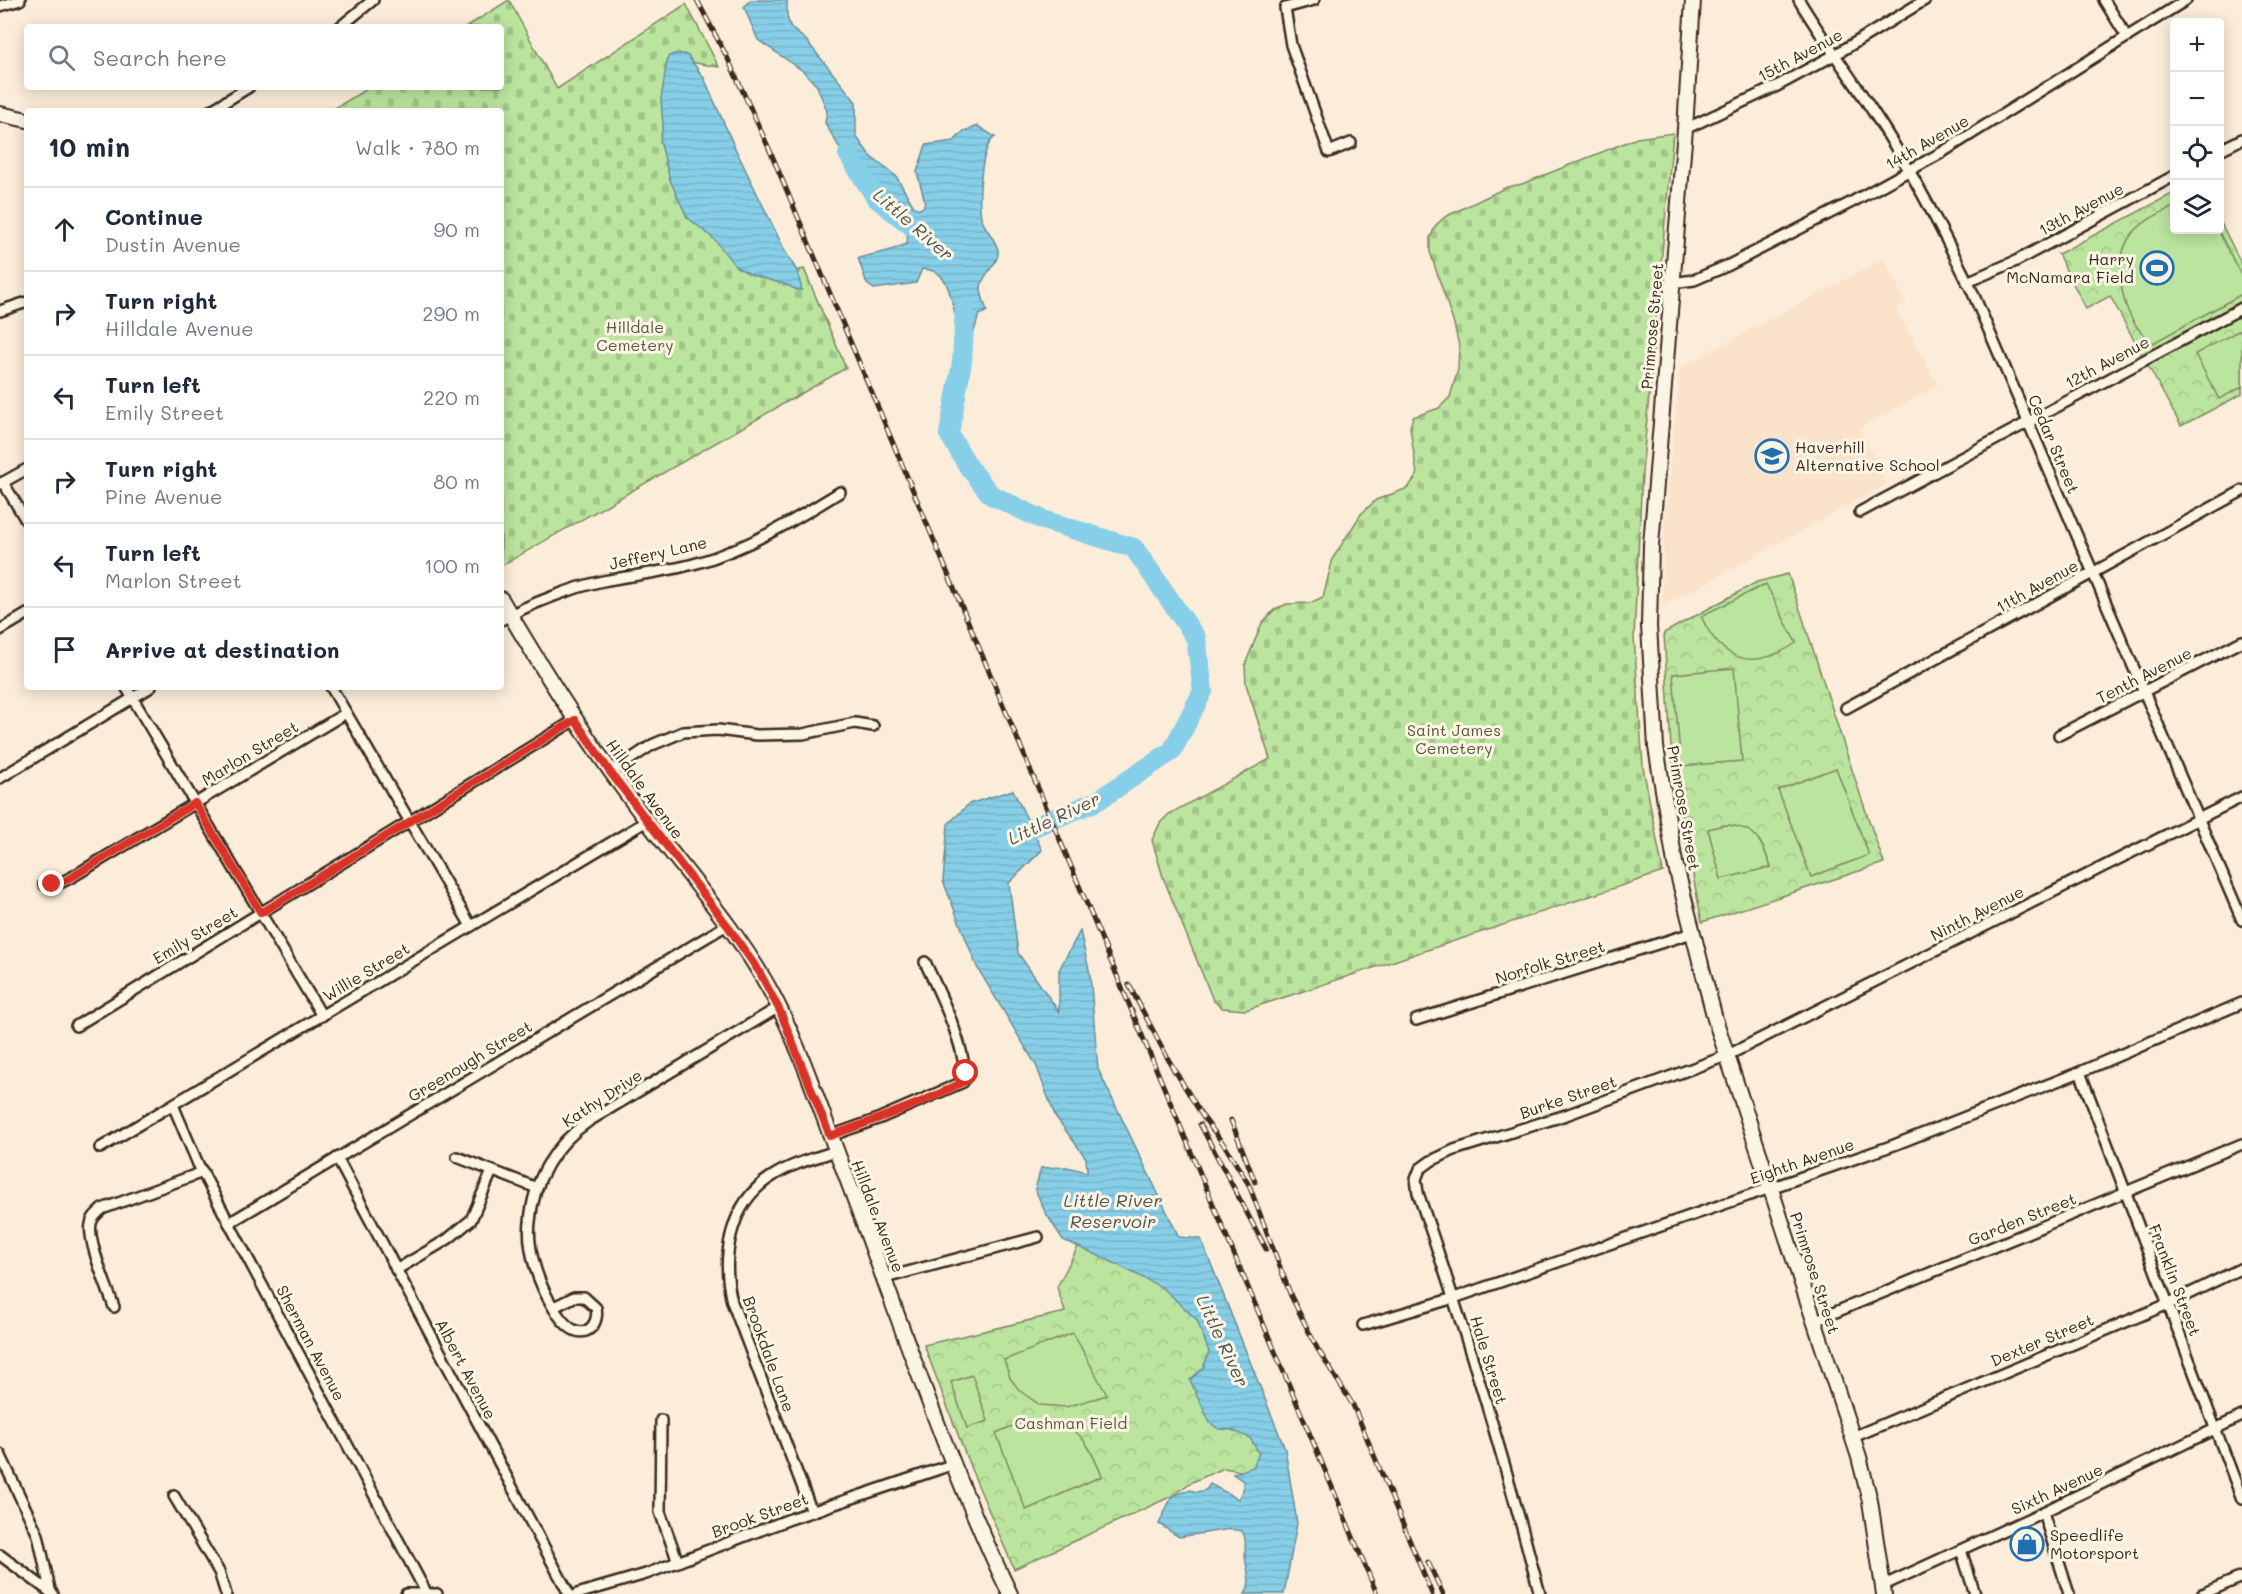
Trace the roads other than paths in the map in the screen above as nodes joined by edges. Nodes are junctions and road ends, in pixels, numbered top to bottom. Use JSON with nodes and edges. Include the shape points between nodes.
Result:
{"nodes":[{"id":1,"x":20,"y":0,"type":"edge"},
{"id":2,"x":373,"y":0,"type":"edge"},
{"id":3,"x":1314,"y":0,"type":"edge"},
{"id":4,"x":1693,"y":0,"type":"edge"},
{"id":5,"x":1799,"y":0,"type":"edge"},
{"id":6,"x":1925,"y":0,"type":"edge"},
{"id":7,"x":2104,"y":0,"type":"edge"},
{"id":8,"x":2186,"y":0,"type":"edge"},
{"id":9,"x":0,"y":6,"type":"edge"},
{"id":10,"x":344,"y":24,"type":"edge"},
{"id":11,"x":2127,"y":37,"type":"junction"},
{"id":12,"x":1834,"y":55,"type":"junction"},
{"id":13,"x":244,"y":90,"type":"edge"},
{"id":14,"x":215,"y":108,"type":"edge"},
{"id":15,"x":0,"y":114,"type":"edge"},
{"id":16,"x":24,"y":119,"type":"edge"},
{"id":17,"x":1685,"y":129,"type":"junction"},
{"id":18,"x":2242,"y":139,"type":"edge"},
{"id":19,"x":1351,"y":142,"type":"dead end"},
{"id":20,"x":2224,"y":148,"type":"edge"},
{"id":21,"x":1909,"y":170,"type":"junction"},
{"id":22,"x":2170,"y":179,"type":"edge"},
{"id":23,"x":1967,"y":282,"type":"junction"},
{"id":24,"x":1671,"y":283,"type":"junction"},
{"id":25,"x":24,"y":303,"type":"edge"},
{"id":26,"x":2242,"y":308,"type":"edge"},
{"id":27,"x":0,"y":311,"type":"edge"},
{"id":28,"x":2028,"y":421,"type":"junction"},
{"id":29,"x":24,"y":472,"type":"edge"},
{"id":30,"x":2,"y":483,"type":"edge"},
{"id":31,"x":2242,"y":491,"type":"edge"},
{"id":32,"x":840,"y":492,"type":"dead end"},
{"id":33,"x":1860,"y":512,"type":"dead end"},
{"id":34,"x":24,"y":517,"type":"edge"},
{"id":35,"x":2093,"y":572,"type":"junction"},
{"id":36,"x":24,"y":616,"type":"edge"},
{"id":37,"x":506,"y":618,"type":"edge"},
{"id":38,"x":0,"y":630,"type":"edge"},
{"id":39,"x":2242,"y":641,"type":"edge"},
{"id":40,"x":128,"y":690,"type":"edge"},
{"id":41,"x":146,"y":690,"type":"edge"},
{"id":42,"x":333,"y":690,"type":"edge"},
{"id":43,"x":2145,"y":691,"type":"junction"},
{"id":44,"x":132,"y":698,"type":"junction"},
{"id":45,"x":1846,"y":708,"type":"dead end"},
{"id":46,"x":346,"y":713,"type":"junction"},
{"id":47,"x":575,"y":720,"type":"junction"},
{"id":48,"x":873,"y":726,"type":"dead end"},
{"id":49,"x":2060,"y":735,"type":"dead end"},
{"id":50,"x":610,"y":772,"type":"junction"},
{"id":51,"x":0,"y":778,"type":"edge"},
{"id":52,"x":2242,"y":797,"type":"edge"},
{"id":53,"x":195,"y":803,"type":"junction"},
{"id":54,"x":2199,"y":819,"type":"junction"},
{"id":55,"x":647,"y":821,"type":"junction"},
{"id":56,"x":409,"y":822,"type":"junction"},
{"id":57,"x":44,"y":884,"type":"dead end"},
{"id":58,"x":261,"y":913,"type":"junction"},
{"id":59,"x":2242,"y":920,"type":"edge"},
{"id":60,"x":727,"y":925,"type":"junction"},
{"id":61,"x":471,"y":926,"type":"junction"},
{"id":62,"x":1692,"y":933,"type":"junction"},
{"id":63,"x":925,"y":962,"type":"dead end"},
{"id":64,"x":2242,"y":1003,"type":"edge"},
{"id":65,"x":778,"y":1007,"type":"junction"},
{"id":66,"x":322,"y":1016,"type":"junction"},
{"id":67,"x":1416,"y":1020,"type":"dead end"},
{"id":68,"x":76,"y":1026,"type":"dead end"},
{"id":69,"x":1726,"y":1056,"type":"junction"},
{"id":70,"x":2080,"y":1072,"type":"junction"},
{"id":71,"x":173,"y":1105,"type":"junction"},
{"id":72,"x":830,"y":1136,"type":"junction"},
{"id":73,"x":2242,"y":1144,"type":"edge"},
{"id":74,"x":100,"y":1148,"type":"dead end"},
{"id":75,"x":836,"y":1151,"type":"junction"},
{"id":76,"x":457,"y":1157,"type":"dead end"},
{"id":77,"x":337,"y":1158,"type":"junction"},
{"id":78,"x":1420,"y":1169,"type":"joint"},
{"id":79,"x":492,"y":1171,"type":"junction"},
{"id":80,"x":203,"y":1172,"type":"junction"},
{"id":81,"x":537,"y":1188,"type":"junction"},
{"id":82,"x":1770,"y":1188,"type":"junction"},
{"id":83,"x":2125,"y":1192,"type":"junction"},
{"id":84,"x":229,"y":1223,"type":"junction"},
{"id":85,"x":1038,"y":1237,"type":"dead end"},
{"id":86,"x":2242,"y":1268,"type":"edge"},
{"id":87,"x":396,"y":1270,"type":"junction"},
{"id":88,"x":885,"y":1278,"type":"junction"},
{"id":89,"x":1454,"y":1298,"type":"junction"},
{"id":90,"x":2168,"y":1304,"type":"junction"},
{"id":91,"x":114,"y":1307,"type":"dead end"},
{"id":92,"x":554,"y":1307,"type":"junction"},
{"id":93,"x":1814,"y":1321,"type":"junction"},
{"id":94,"x":1363,"y":1326,"type":"dead end"},
{"id":95,"x":2242,"y":1416,"type":"edge"},
{"id":96,"x":661,"y":1420,"type":"dead end"},
{"id":97,"x":2217,"y":1428,"type":"junction"},
{"id":98,"x":1853,"y":1437,"type":"junction"},
{"id":99,"x":0,"y":1455,"type":"edge"},
{"id":100,"x":954,"y":1464,"type":"junction"},
{"id":101,"x":174,"y":1496,"type":"dead end"},
{"id":102,"x":2242,"y":1499,"type":"edge"},
{"id":103,"x":812,"y":1512,"type":"junction"},
{"id":104,"x":2043,"y":1512,"type":"junction"},
{"id":105,"x":1961,"y":1550,"type":"junction"},
{"id":106,"x":0,"y":1555,"type":"edge"},
{"id":107,"x":678,"y":1562,"type":"junction"},
{"id":108,"x":2242,"y":1577,"type":"edge"},
{"id":109,"x":1883,"y":1590,"type":"edge"},
{"id":110,"x":52,"y":1594,"type":"edge"},
{"id":111,"x":226,"y":1594,"type":"edge"},
{"id":112,"x":406,"y":1594,"type":"edge"},
{"id":113,"x":427,"y":1594,"type":"edge"},
{"id":114,"x":437,"y":1594,"type":"edge"},
{"id":115,"x":569,"y":1594,"type":"edge"},
{"id":116,"x":577,"y":1594,"type":"edge"},
{"id":117,"x":1010,"y":1594,"type":"edge"},
{"id":118,"x":1540,"y":1594,"type":"edge"},
{"id":119,"x":1975,"y":1594,"type":"edge"},
{"id":120,"x":2069,"y":1594,"type":"edge"},
{"id":121,"x":2202,"y":1594,"type":"edge"}],
"edges":[{"from":1,"to":9,"type":"street"},
{"from":2,"to":10,"type":"street"},
{"from":3,"to":19,"type":"street","via":[[1286,8],[1291,45],[1329,152]]},
{"from":4,"to":17,"type":"main road","name":"Primrose Street"},
{"from":5,"to":12,"type":"street","name":"Cedar Street"},
{"from":6,"to":12,"type":"street","name":"15th Avenue"},
{"from":7,"to":11,"type":"street"},
{"from":8,"to":11,"type":"street","name":"14th Avenue"},
{"from":11,"to":21,"type":"street","name":"14th Avenue"},
{"from":12,"to":17,"type":"street","name":"15th Avenue"},
{"from":12,"to":21,"type":"street","name":"Cedar Street"},
{"from":13,"to":14,"type":"street"},
{"from":15,"to":16,"type":"main road"},
{"from":17,"to":24,"type":"main road","name":"Primrose Street"},
{"from":18,"to":20,"type":"street"},
{"from":21,"to":23,"type":"street","name":"Cedar Street"},
{"from":21,"to":24,"type":"street","name":"14th Avenue","via":[[1729,265],[1694,280]]},
{"from":22,"to":23,"type":"street","name":"13th Avenue","via":[[2016,261]]},
{"from":23,"to":28,"type":"street","name":"Cedar Street"},
{"from":24,"to":62,"type":"main road","name":"Primrose Street","via":[[1653,506],[1649,626],[1656,747],[1675,863]]},
{"from":25,"to":27,"type":"street"},
{"from":26,"to":28,"type":"street","name":"12th Avenue"},
{"from":28,"to":33,"type":"street","name":"12th Avenue"},
{"from":28,"to":35,"type":"street","name":"Cedar Street"},
{"from":29,"to":30,"type":"street"},
{"from":30,"to":34,"type":"street"},
{"from":31,"to":35,"type":"street","name":"11th Avenue"},
{"from":32,"to":37,"type":"street","name":"Jeffery Lane","via":[[748,543],[698,563],[600,582]]},
{"from":35,"to":43,"type":"street","name":"Cedar Street"},
{"from":35,"to":45,"type":"street","name":"11th Avenue"},
{"from":36,"to":38,"type":"street"},
{"from":37,"to":47,"type":"main road","name":"Hilldale Avenue"},
{"from":39,"to":43,"type":"street","name":"Tenth Avenue"},
{"from":40,"to":44,"type":"street"},
{"from":41,"to":44,"type":"street"},
{"from":42,"to":46,"type":"street"},
{"from":43,"to":49,"type":"street","name":"Tenth Avenue"},
{"from":43,"to":54,"type":"street","name":"Cedar Street"},
{"from":44,"to":51,"type":"street"},
{"from":44,"to":53,"type":"street"},
{"from":46,"to":53,"type":"street","name":"Marlon Street"},
{"from":46,"to":56,"type":"street"},
{"from":47,"to":50,"type":"main road","name":"Hilldale Avenue"},
{"from":47,"to":56,"type":"street","name":"Emily Street"},
{"from":48,"to":50,"type":"street","via":[[855,723],[803,734],[684,732],[652,745]]},
{"from":50,"to":55,"type":"main road","name":"Hilldale Avenue"},
{"from":52,"to":54,"type":"street","name":"Ninth Avenue"},
{"from":53,"to":57,"type":"street","name":"Marlon Street","via":[[72,877]]},
{"from":53,"to":58,"type":"street"},
{"from":54,"to":59,"type":"street","name":"Cedar Street"},
{"from":54,"to":69,"type":"street","name":"Ninth Avenue"},
{"from":55,"to":60,"type":"main road","name":"Hilldale Avenue"},
{"from":55,"to":61,"type":"street","name":"Willie Street"},
{"from":56,"to":58,"type":"street","name":"Emily Street"},
{"from":56,"to":61,"type":"street"},
{"from":58,"to":66,"type":"street"},
{"from":58,"to":68,"type":"street","name":"Emily Street"},
{"from":60,"to":65,"type":"main road","name":"Hilldale Avenue"},
{"from":60,"to":77,"type":"street","name":"Greenough Street"},
{"from":61,"to":66,"type":"street","name":"Willie Street"},
{"from":62,"to":67,"type":"street","name":"Norfolk Street"},
{"from":62,"to":69,"type":"main road","name":"Primrose Street"},
{"from":63,"to":72,"type":"street","via":[[952,1023],[966,1073],[963,1082]]},
{"from":64,"to":70,"type":"street","name":"Eighth Avenue"},
{"from":65,"to":72,"type":"main road","name":"Hilldale Avenue"},
{"from":65,"to":81,"type":"street","name":"Kathy Drive","via":[[577,1129],[556,1150]]},
{"from":66,"to":71,"type":"street","name":"Willie Street"},
{"from":69,"to":78,"type":"street","name":"Burke Street","via":[[1566,1115],[1454,1150]]},
{"from":69,"to":82,"type":"main road","name":"Primrose Street"},
{"from":70,"to":82,"type":"street","name":"Eighth Avenue"},
{"from":70,"to":83,"type":"street","name":"Franklin Street"},
{"from":71,"to":74,"type":"street","name":"Willie Street"},
{"from":71,"to":80,"type":"street","name":"Sherman Avenue"},
{"from":72,"to":75,"type":"main road","name":"Hilldale Avenue"},
{"from":73,"to":83,"type":"street","name":"Garden Street"},
{"from":75,"to":88,"type":"main road","name":"Hilldale Avenue"},
{"from":75,"to":103,"type":"street","name":"Brookdale Lane","via":[[792,1166],[762,1183],[739,1214],[727,1254],[732,1302]]},
{"from":76,"to":79,"type":"street"},
{"from":77,"to":84,"type":"street","name":"Greenough Street"},
{"from":77,"to":87,"type":"street","name":"Albert Avenue"},
{"from":78,"to":89,"type":"street","name":"Hale Street","via":[[1416,1179],[1418,1192]]},
{"from":79,"to":81,"type":"street"},
{"from":79,"to":87,"type":"street","via":[[471,1220],[448,1239]]},
{"from":80,"to":84,"type":"street","name":"Sherman Avenue"},
{"from":80,"to":91,"type":"street","via":[[102,1209],[94,1216],[91,1235]]},
{"from":81,"to":92,"type":"street","name":"Kathy Drive","via":[[530,1244],[535,1268]]},
{"from":82,"to":89,"type":"street","name":"Eighth Avenue"},
{"from":82,"to":93,"type":"main road","name":"Primrose Street"},
{"from":83,"to":90,"type":"street","name":"Franklin Street"},
{"from":83,"to":93,"type":"street","name":"Garden Street"},
{"from":84,"to":113,"type":"street","name":"Sherman Avenue"},
{"from":85,"to":88,"type":"street"},
{"from":86,"to":90,"type":"street","name":"Dexter Street"},
{"from":87,"to":115,"type":"street","name":"Albert Avenue"},
{"from":88,"to":100,"type":"main road","name":"Hilldale Avenue"},
{"from":89,"to":94,"type":"street","name":"Eighth Avenue"},
{"from":89,"to":118,"type":"street","name":"Hale Street"},
{"from":90,"to":97,"type":"street","name":"Franklin Street"},
{"from":90,"to":98,"type":"street","name":"Dexter Street"},
{"from":92,"to":92,"type":"street","name":"Kathy Drive","via":[[565,1325],[574,1331],[585,1331],[596,1318],[596,1308],[584,1297],[574,1297]]},
{"from":93,"to":98,"type":"main road","name":"Primrose Street"},
{"from":95,"to":97,"type":"street","name":"Sixth Avenue"},
{"from":96,"to":107,"type":"street","via":[[660,1512]]},
{"from":97,"to":102,"type":"street","name":"Franklin Street"},
{"from":97,"to":104,"type":"street","name":"Sixth Avenue"},
{"from":98,"to":109,"type":"main road","name":"Primrose Street","via":[[1869,1496]]},
{"from":99,"to":110,"type":"street","via":[[38,1535]]},
{"from":100,"to":103,"type":"street","name":"Brook Street"},
{"from":100,"to":117,"type":"main road","name":"Hilldale Avenue"},
{"from":101,"to":111,"type":"street","via":[[219,1572]]},
{"from":103,"to":107,"type":"street","name":"Brook Street"},
{"from":104,"to":105,"type":"street","name":"Sixth Avenue"},
{"from":104,"to":120,"type":"street"},
{"from":105,"to":109,"type":"street","name":"Sixth Avenue"},
{"from":105,"to":119,"type":"street"},
{"from":106,"to":110,"type":"street"},
{"from":107,"to":116,"type":"street","name":"Brook Street"},
{"from":108,"to":121,"type":"street"},
{"from":112,"to":113,"type":"street"},
{"from":113,"to":114,"type":"street"}]}
